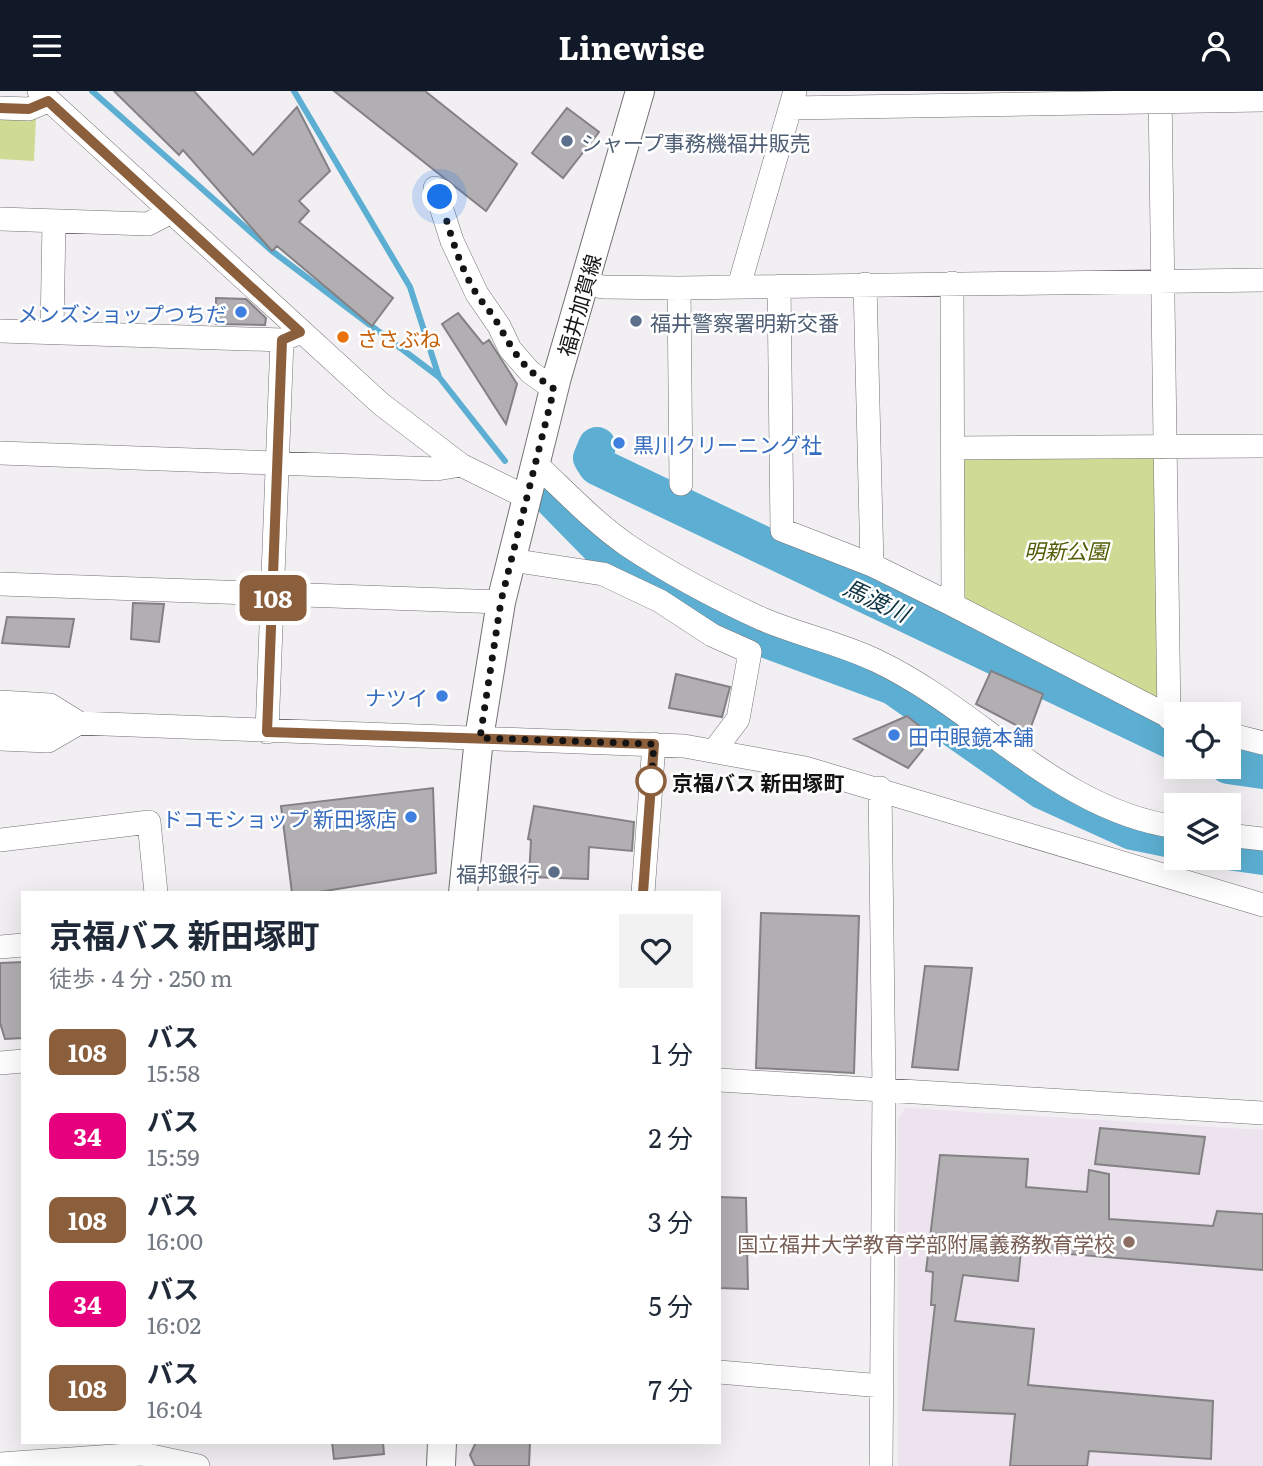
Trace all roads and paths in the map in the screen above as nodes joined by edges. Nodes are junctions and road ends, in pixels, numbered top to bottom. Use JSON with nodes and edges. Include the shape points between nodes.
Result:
{"nodes":[{"id":1,"x":640,"y":91,"type":"edge"},
{"id":2,"x":43,"y":96,"type":"edge"},
{"id":3,"x":1161,"y":96,"type":"edge"},
{"id":4,"x":792,"y":99,"type":"edge"},
{"id":5,"x":1263,"y":100,"type":"edge"},
{"id":6,"x":0,"y":108,"type":"edge"},
{"id":7,"x":435,"y":188,"type":"dead end"},
{"id":8,"x":171,"y":212,"type":"junction"},
{"id":9,"x":0,"y":219,"type":"edge"},
{"id":10,"x":54,"y":222,"type":"junction"},
{"id":11,"x":586,"y":274,"type":"junction"},
{"id":12,"x":1263,"y":280,"type":"edge"},
{"id":13,"x":1163,"y":281,"type":"junction"},
{"id":14,"x":952,"y":283,"type":"junction"},
{"id":15,"x":864,"y":284,"type":"junction"},
{"id":16,"x":739,"y":286,"type":"junction"},
{"id":17,"x":779,"y":286,"type":"junction"},
{"id":18,"x":679,"y":288,"type":"junction"},
{"id":19,"x":0,"y":331,"type":"edge"},
{"id":20,"x":52,"y":333,"type":"junction"},
{"id":21,"x":291,"y":336,"type":"junction"},
{"id":22,"x":554,"y":389,"type":"junction"},
{"id":23,"x":1165,"y":446,"type":"junction"},
{"id":24,"x":1263,"y":446,"type":"edge"},
{"id":25,"x":952,"y":448,"type":"junction"},
{"id":26,"x":0,"y":453,"type":"edge"},
{"id":27,"x":277,"y":463,"type":"junction"},
{"id":28,"x":461,"y":465,"type":"junction"},
{"id":29,"x":531,"y":481,"type":"junction"},
{"id":30,"x":681,"y":484,"type":"dead end"},
{"id":31,"x":511,"y":561,"type":"junction"},
{"id":32,"x":872,"y":565,"type":"junction"},
{"id":33,"x":0,"y":584,"type":"edge"},
{"id":34,"x":273,"y":594,"type":"junction"},
{"id":35,"x":501,"y":601,"type":"junction"},
{"id":36,"x":953,"y":605,"type":"junction"},
{"id":37,"x":0,"y":702,"type":"edge"},
{"id":38,"x":1173,"y":702,"type":"edge"},
{"id":39,"x":1164,"y":714,"type":"edge"},
{"id":40,"x":0,"y":720,"type":"edge"},
{"id":41,"x":79,"y":723,"type":"junction"},
{"id":42,"x":267,"y":732,"type":"junction"},
{"id":43,"x":1241,"y":737,"type":"edge"},
{"id":44,"x":480,"y":738,"type":"junction"},
{"id":45,"x":0,"y":739,"type":"edge"},
{"id":46,"x":1263,"y":743,"type":"edge"},
{"id":47,"x":654,"y":744,"type":"junction"},
{"id":48,"x":714,"y":751,"type":"junction"},
{"id":49,"x":880,"y":788,"type":"junction"},
{"id":50,"x":1164,"y":826,"type":"edge"},
{"id":51,"x":1241,"y":836,"type":"edge"},
{"id":52,"x":0,"y":839,"type":"edge"},
{"id":53,"x":1263,"y":839,"type":"edge"},
{"id":54,"x":1263,"y":886,"type":"edge"},
{"id":55,"x":156,"y":891,"type":"edge"},
{"id":56,"x":463,"y":891,"type":"edge"},
{"id":57,"x":643,"y":891,"type":"edge"},
{"id":58,"x":1218,"y":891,"type":"junction"},
{"id":59,"x":1263,"y":905,"type":"edge"},
{"id":60,"x":21,"y":945,"type":"edge"},
{"id":61,"x":0,"y":947,"type":"edge"},
{"id":62,"x":21,"y":1061,"type":"edge"},
{"id":63,"x":0,"y":1063,"type":"edge"},
{"id":64,"x":721,"y":1080,"type":"edge"},
{"id":65,"x":884,"y":1088,"type":"junction"},
{"id":66,"x":1263,"y":1113,"type":"edge"},
{"id":67,"x":721,"y":1371,"type":"edge"},
{"id":68,"x":882,"y":1386,"type":"junction"},
{"id":69,"x":442,"y":1444,"type":"edge"},
{"id":70,"x":141,"y":1448,"type":"edge"},
{"id":71,"x":0,"y":1464,"type":"edge"},
{"id":72,"x":198,"y":1466,"type":"edge"},
{"id":73,"x":441,"y":1466,"type":"edge"},
{"id":74,"x":881,"y":1466,"type":"edge"}],
"edges":[{"from":1,"to":11,"type":"main road","name":"福井加賀線"},
{"from":2,"to":6,"type":"street","via":[[29,109]]},
{"from":2,"to":8,"type":"street"},
{"from":3,"to":4,"type":"street"},
{"from":3,"to":5,"type":"street"},
{"from":3,"to":13,"type":"street"},
{"from":4,"to":16,"type":"street"},
{"from":7,"to":22,"type":"street","via":[[452,241],[477,294],[510,349],[530,372]]},
{"from":8,"to":10,"type":"street","via":[[148,223]]},
{"from":8,"to":21,"type":"street"},
{"from":9,"to":10,"type":"street"},
{"from":10,"to":20,"type":"street"},
{"from":11,"to":18,"type":"street","via":[[603,286]]},
{"from":11,"to":22,"type":"main road","name":"福井加賀線"},
{"from":12,"to":13,"type":"street"},
{"from":13,"to":14,"type":"street"},
{"from":13,"to":23,"type":"street"},
{"from":14,"to":15,"type":"street"},
{"from":14,"to":25,"type":"street"},
{"from":15,"to":17,"type":"street"},
{"from":15,"to":32,"type":"street"},
{"from":16,"to":17,"type":"street"},
{"from":16,"to":18,"type":"street"},
{"from":17,"to":32,"type":"street","via":[[782,530]]},
{"from":18,"to":30,"type":"street"},
{"from":19,"to":20,"type":"street"},
{"from":20,"to":21,"type":"street"},
{"from":21,"to":27,"type":"street"},
{"from":21,"to":28,"type":"street"},
{"from":22,"to":29,"type":"main road","name":"福井加賀線"},
{"from":23,"to":24,"type":"street"},
{"from":23,"to":25,"type":"street"},
{"from":23,"to":38,"type":"street"},
{"from":25,"to":36,"type":"street"},
{"from":26,"to":27,"type":"street"},
{"from":27,"to":28,"type":"street","via":[[437,469]]},
{"from":27,"to":34,"type":"street"},
{"from":28,"to":29,"type":"street"},
{"from":29,"to":31,"type":"main road","name":"福井加賀線"},
{"from":29,"to":50,"type":"street","via":[[711,594],[765,620],[877,660],[1071,791]]},
{"from":31,"to":35,"type":"main road","name":"福井加賀線"},
{"from":31,"to":48,"type":"street","via":[[603,574],[750,652],[738,719]]},
{"from":32,"to":36,"type":"street"},
{"from":33,"to":34,"type":"street"},
{"from":34,"to":35,"type":"street"},
{"from":34,"to":42,"type":"street"},
{"from":35,"to":44,"type":"main road","name":"福井加賀線"},
{"from":36,"to":39,"type":"street"},
{"from":37,"to":41,"type":"street","via":[[50,705]]},
{"from":40,"to":41,"type":"street"},
{"from":41,"to":42,"type":"street"},
{"from":41,"to":45,"type":"street","via":[[48,741]]},
{"from":42,"to":44,"type":"street"},
{"from":43,"to":46,"type":"street"},
{"from":44,"to":47,"type":"street"},
{"from":44,"to":56,"type":"main road","name":"福井加賀線"},
{"from":47,"to":48,"type":"street"},
{"from":47,"to":57,"type":"street"},
{"from":48,"to":49,"type":"street"},
{"from":49,"to":58,"type":"street"},
{"from":49,"to":65,"type":"street"},
{"from":51,"to":53,"type":"street"},
{"from":52,"to":55,"type":"street","via":[[149,822]]},
{"from":54,"to":58,"type":"street"},
{"from":58,"to":59,"type":"street"},
{"from":60,"to":61,"type":"street"},
{"from":62,"to":63,"type":"street"},
{"from":64,"to":65,"type":"street"},
{"from":65,"to":66,"type":"street"},
{"from":65,"to":68,"type":"street"},
{"from":67,"to":68,"type":"street"},
{"from":68,"to":74,"type":"street"},
{"from":69,"to":73,"type":"main road"},
{"from":70,"to":71,"type":"street"},
{"from":70,"to":72,"type":"street"}]}
